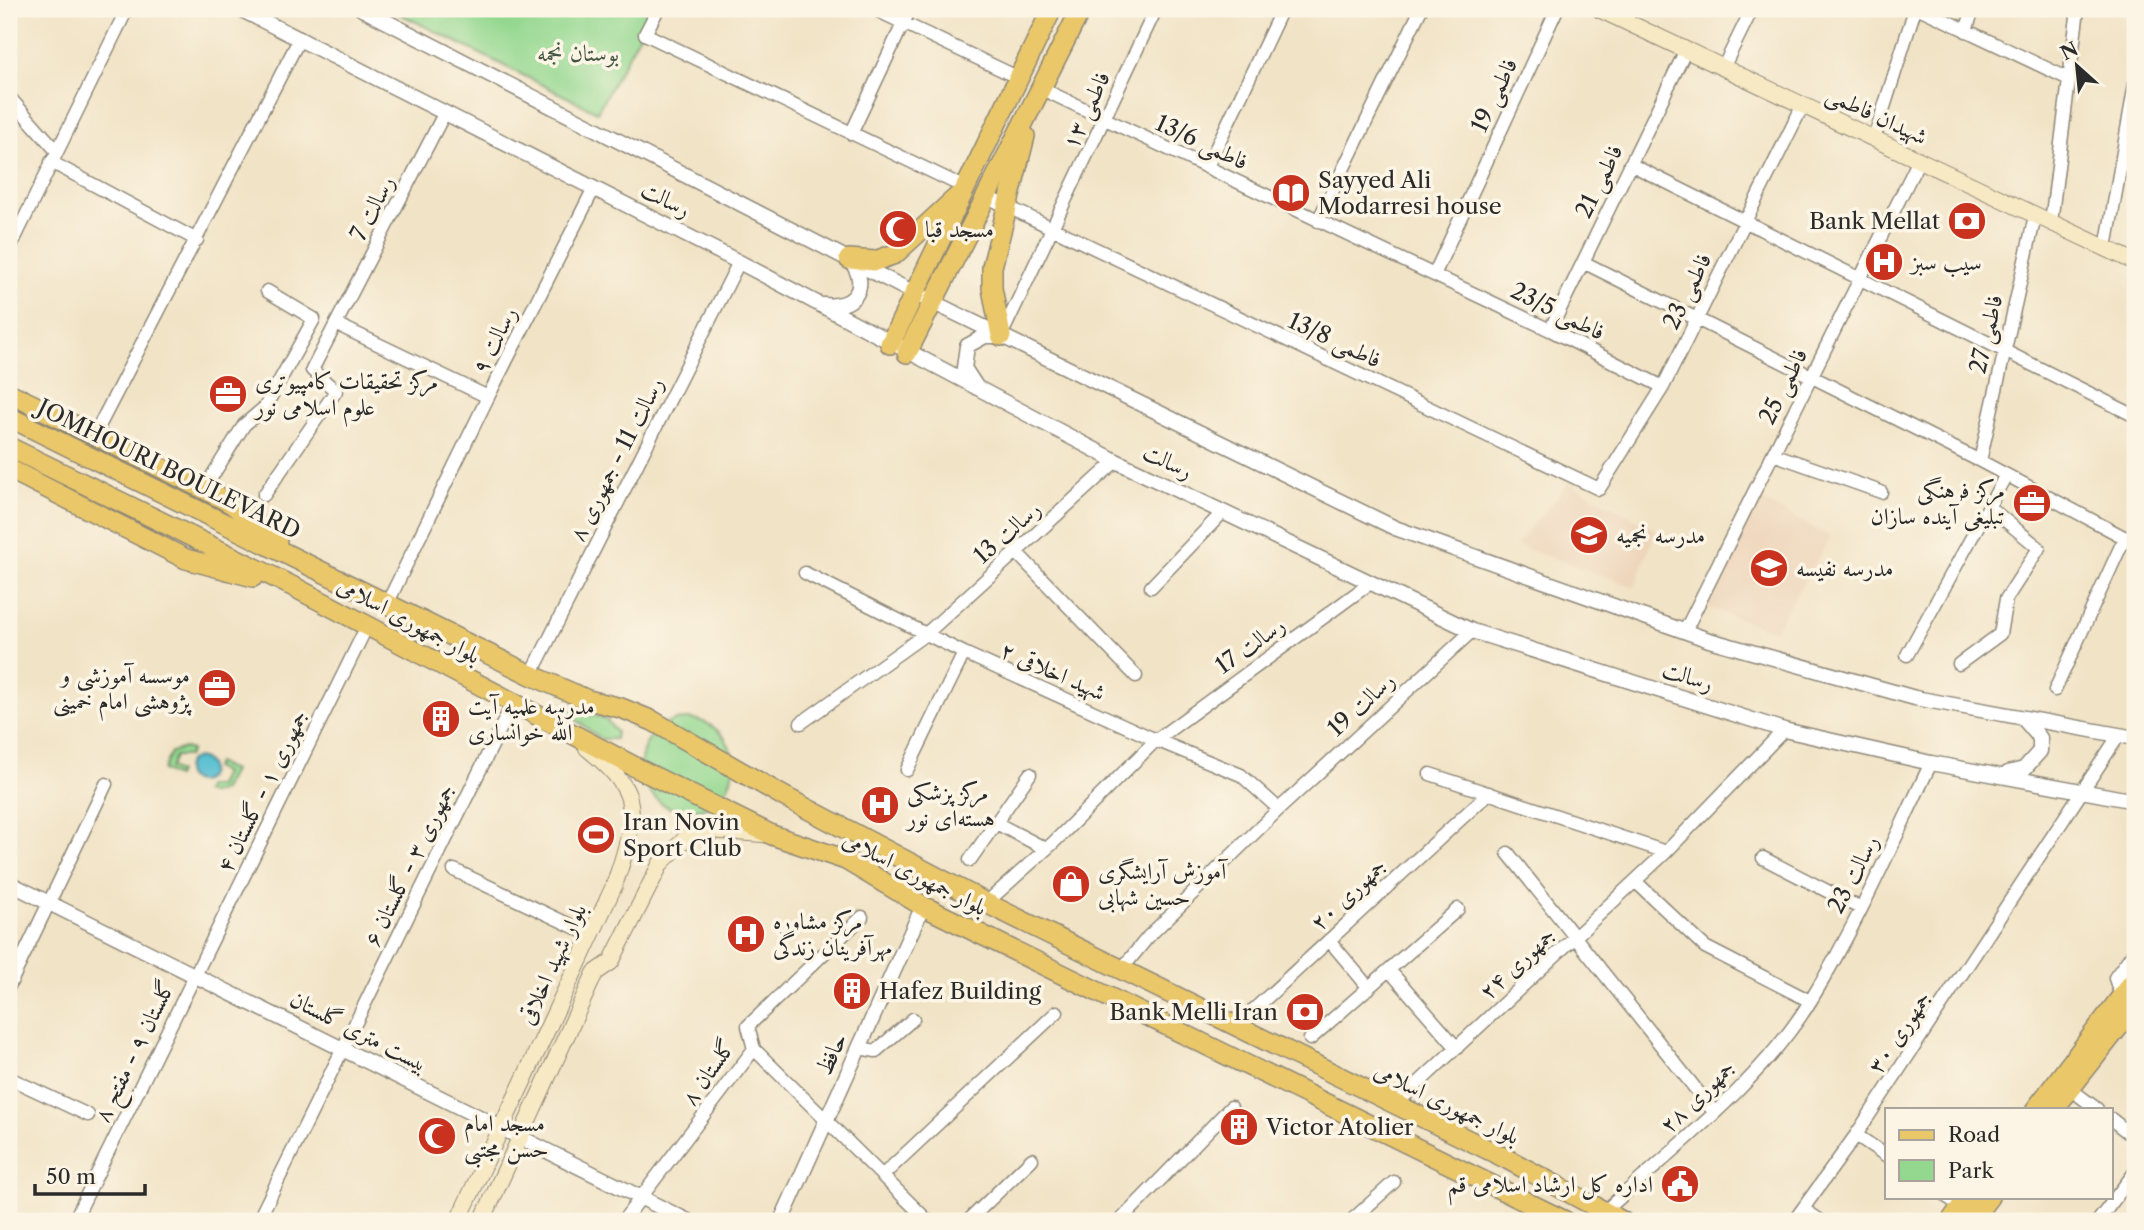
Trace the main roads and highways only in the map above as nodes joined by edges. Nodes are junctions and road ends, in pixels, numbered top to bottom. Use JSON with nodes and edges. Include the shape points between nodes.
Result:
{"nodes":[{"id":1,"x":1052,"y":9,"type":"edge"},
{"id":2,"x":1081,"y":9,"type":"edge"},
{"id":3,"x":1598,"y":9,"type":"edge"},
{"id":4,"x":1038,"y":94,"type":"junction"},
{"id":5,"x":967,"y":188,"type":"junction"},
{"id":6,"x":849,"y":258,"type":"road end"},
{"id":7,"x":2135,"y":262,"type":"edge"},
{"id":8,"x":924,"y":298,"type":"junction"},
{"id":9,"x":1001,"y":336,"type":"road end"},
{"id":10,"x":899,"y":348,"type":"road end"},
{"id":11,"x":9,"y":393,"type":"edge"},
{"id":12,"x":9,"y":417,"type":"edge"},
{"id":13,"x":9,"y":447,"type":"edge"},
{"id":14,"x":9,"y":469,"type":"edge"},
{"id":15,"x":308,"y":564,"type":"junction"},
{"id":16,"x":296,"y":589,"type":"junction"},
{"id":17,"x":572,"y":734,"type":"junction"},
{"id":18,"x":772,"y":835,"type":"junction"},
{"id":19,"x":986,"y":904,"type":"joint"},
{"id":20,"x":2135,"y":979,"type":"edge"},
{"id":21,"x":2132,"y":1007,"type":"edge"},
{"id":22,"x":2037,"y":1108,"type":"edge"},
{"id":23,"x":2055,"y":1108,"type":"edge"},
{"id":24,"x":1987,"y":1198,"type":"edge"},
{"id":25,"x":1960,"y":1209,"type":"edge"},
{"id":26,"x":458,"y":1221,"type":"edge"},
{"id":27,"x":482,"y":1221,"type":"edge"},
{"id":28,"x":1565,"y":1221,"type":"edge"},
{"id":29,"x":1622,"y":1221,"type":"edge"}],
"edges":[{"from":1,"to":5,"type":"main road"},
{"from":2,"to":4,"type":"main road"},
{"from":3,"to":7,"type":"main road","name":"شهیدان فاطمی"},
{"from":4,"to":8,"type":"main road"},
{"from":4,"to":9,"type":"main road","via":[[992,267]]},
{"from":5,"to":6,"type":"main road","via":[[895,254],[875,261]]},
{"from":5,"to":8,"type":"main road"},
{"from":8,"to":10,"type":"main road"},
{"from":11,"to":15,"type":"main road","name":"JOMHOURI BOULEVARD","via":[[232,504]]},
{"from":12,"to":15,"type":"main road","name":"JOMHOURI BOULEVARD"},
{"from":13,"to":16,"type":"main road","name":"بلوار جمهوری اسلامی"},
{"from":14,"to":16,"type":"main road","via":[[186,559]]},
{"from":15,"to":19,"type":"main road","name":"JOMHOURI BOULEVARD","via":[[531,675],[653,721]]},
{"from":16,"to":17,"type":"main road","name":"بلوار جمهوری اسلامی"},
{"from":17,"to":18,"type":"main road","name":"بلوار جمهوری اسلامی"},
{"from":17,"to":26,"type":"main road","name":"بلوار شهید اخلاقی","via":[[607,765],[629,798],[625,854],[592,935]]},
{"from":18,"to":27,"type":"main road","name":"بلوار شهید اخلاقی","via":[[695,830],[661,863],[611,962],[596,973]]},
{"from":18,"to":28,"type":"main road","name":"بلوار جمهوری اسلامی","via":[[846,860],[923,906]]},
{"from":19,"to":29,"type":"main road","name":"بلوار جمهوری اسلامی","via":[[1396,1104]]},
{"from":20,"to":21,"type":"main road"},
{"from":21,"to":22,"type":"main road"},
{"from":21,"to":23,"type":"main road"},
{"from":24,"to":25,"type":"main road"}]}
